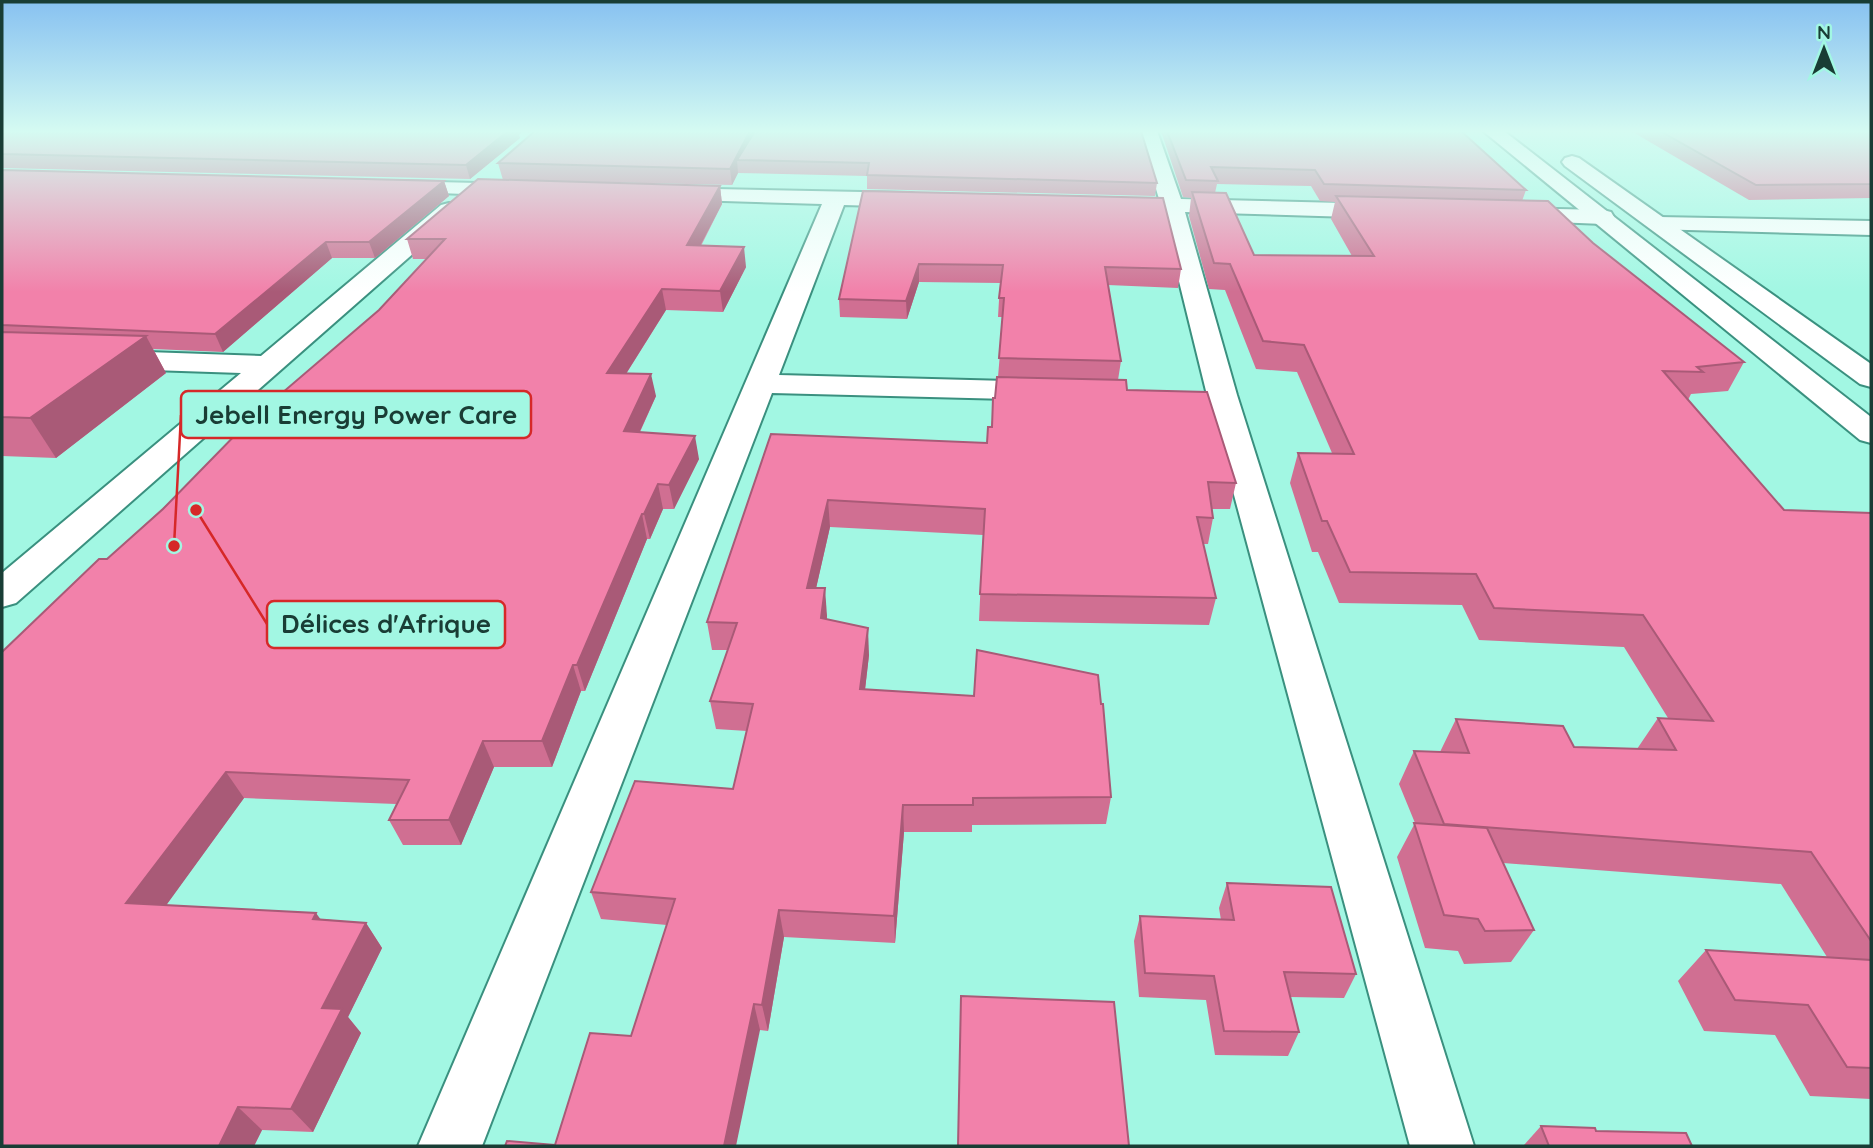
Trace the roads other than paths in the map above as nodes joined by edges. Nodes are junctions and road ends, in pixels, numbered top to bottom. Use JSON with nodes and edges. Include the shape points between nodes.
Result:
{"nodes":[{"id":1,"x":479,"y":185,"type":"edge"},
{"id":2,"x":1165,"y":185,"type":"edge"},
{"id":3,"x":1561,"y":185,"type":"edge"},
{"id":4,"x":1604,"y":185,"type":"edge"},
{"id":5,"x":376,"y":187,"type":"edge"},
{"id":6,"x":474,"y":189,"type":"junction"},
{"id":7,"x":543,"y":191,"type":"edge"},
{"id":8,"x":641,"y":193,"type":"edge"},
{"id":9,"x":836,"y":198,"type":"junction"},
{"id":10,"x":930,"y":200,"type":"edge"},
{"id":11,"x":1092,"y":204,"type":"edge"},
{"id":12,"x":1172,"y":206,"type":"junction"},
{"id":13,"x":1408,"y":212,"type":"edge"},
{"id":14,"x":1492,"y":214,"type":"edge"},
{"id":15,"x":1603,"y":217,"type":"junction"},
{"id":16,"x":1659,"y":224,"type":"junction"},
{"id":17,"x":1871,"y":228,"type":"edge"},
{"id":18,"x":2,"y":356,"type":"edge"},
{"id":19,"x":269,"y":365,"type":"junction"},
{"id":20,"x":1871,"y":378,"type":"edge"},
{"id":21,"x":761,"y":384,"type":"junction"},
{"id":22,"x":1082,"y":392,"type":"edge"},
{"id":23,"x":1871,"y":433,"type":"edge"},
{"id":24,"x":2,"y":594,"type":"edge"},
{"id":25,"x":450,"y":1146,"type":"edge"},
{"id":26,"x":1442,"y":1146,"type":"edge"}],
"edges":[{"from":1,"to":6,"type":"street"},
{"from":2,"to":12,"type":"street"},
{"from":3,"to":15,"type":"street"},
{"from":4,"to":16,"type":"street"},
{"from":5,"to":6,"type":"street"},
{"from":6,"to":7,"type":"street"},
{"from":6,"to":19,"type":"street"},
{"from":8,"to":9,"type":"street"},
{"from":9,"to":10,"type":"street"},
{"from":9,"to":21,"type":"street"},
{"from":11,"to":12,"type":"street"},
{"from":12,"to":13,"type":"street"},
{"from":12,"to":26,"type":"street","via":[[1208,395]]},
{"from":14,"to":15,"type":"street"},
{"from":15,"to":23,"type":"street"},
{"from":16,"to":17,"type":"street"},
{"from":16,"to":20,"type":"street"},
{"from":18,"to":19,"type":"street"},
{"from":19,"to":24,"type":"street"},
{"from":21,"to":22,"type":"street"},
{"from":21,"to":25,"type":"street"}]}
